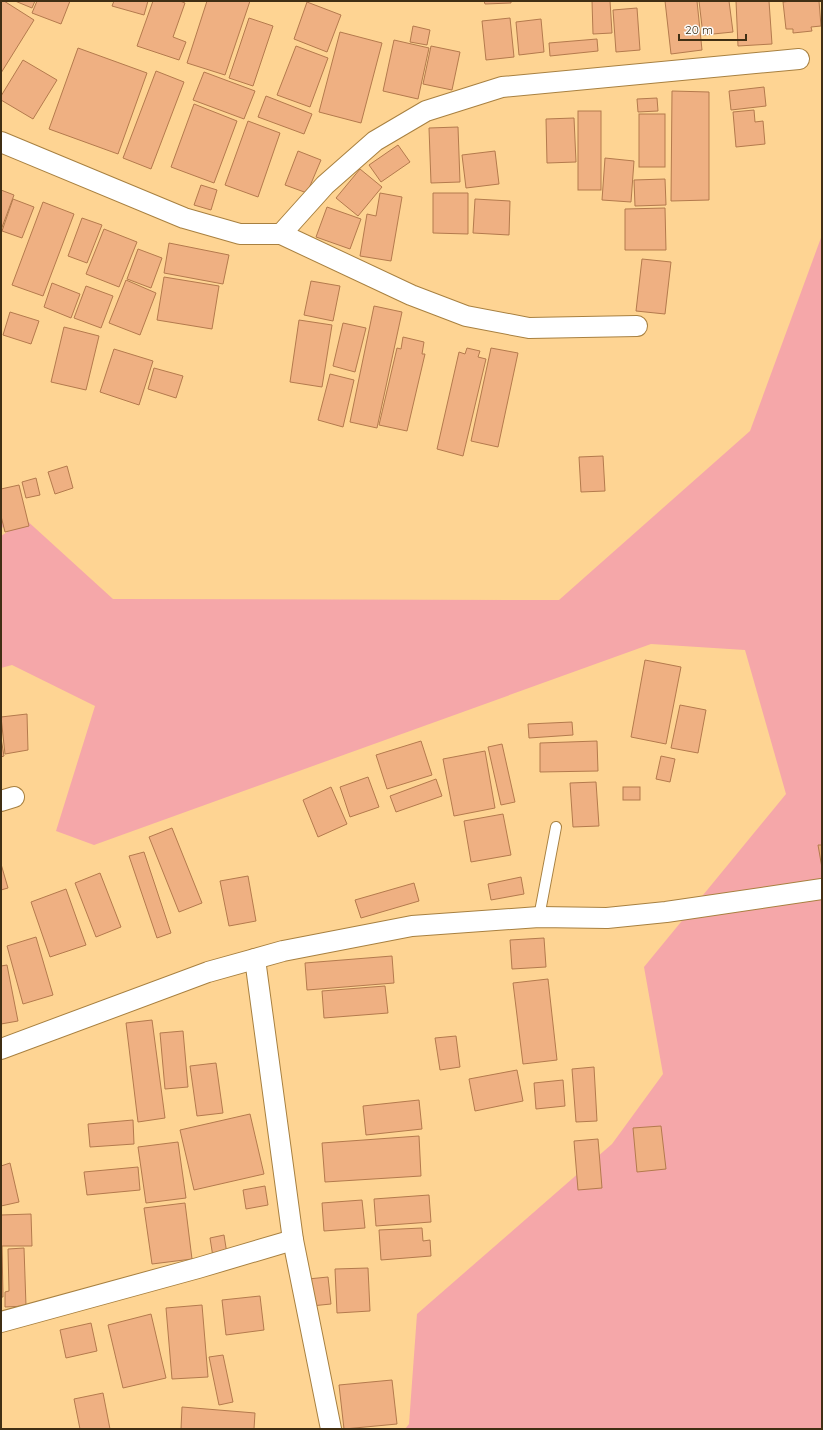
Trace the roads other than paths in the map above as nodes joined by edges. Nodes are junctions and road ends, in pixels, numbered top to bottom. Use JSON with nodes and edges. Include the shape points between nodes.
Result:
{"nodes":[{"id":1,"x":799,"y":59,"type":"dead end"},
{"id":2,"x":1,"y":142,"type":"edge"},
{"id":3,"x":281,"y":234,"type":"junction"},
{"id":4,"x":637,"y":326,"type":"dead end"},
{"id":5,"x":556,"y":827,"type":"dead end"},
{"id":6,"x":822,"y":889,"type":"edge"},
{"id":7,"x":539,"y":916,"type":"junction"},
{"id":8,"x":255,"y":959,"type":"junction"},
{"id":9,"x":1,"y":1049,"type":"edge"},
{"id":10,"x":292,"y":1240,"type":"junction"},
{"id":11,"x":1,"y":1322,"type":"edge"},
{"id":12,"x":331,"y":1429,"type":"edge"}],
"edges":[{"from":1,"to":3,"type":"street","via":[[502,87],[426,111],[375,141],[325,185]]},
{"from":2,"to":3,"type":"street","via":[[184,218],[240,234]]},
{"from":3,"to":4,"type":"street","via":[[411,295],[466,316],[529,328]]},
{"from":5,"to":7,"type":"lane"},
{"from":6,"to":7,"type":"street","via":[[608,918]]},
{"from":7,"to":8,"type":"street","via":[[412,926],[283,951]]},
{"from":8,"to":9,"type":"street","via":[[208,972]]},
{"from":8,"to":10,"type":"street"},
{"from":10,"to":11,"type":"street"},
{"from":10,"to":12,"type":"street"}]}
